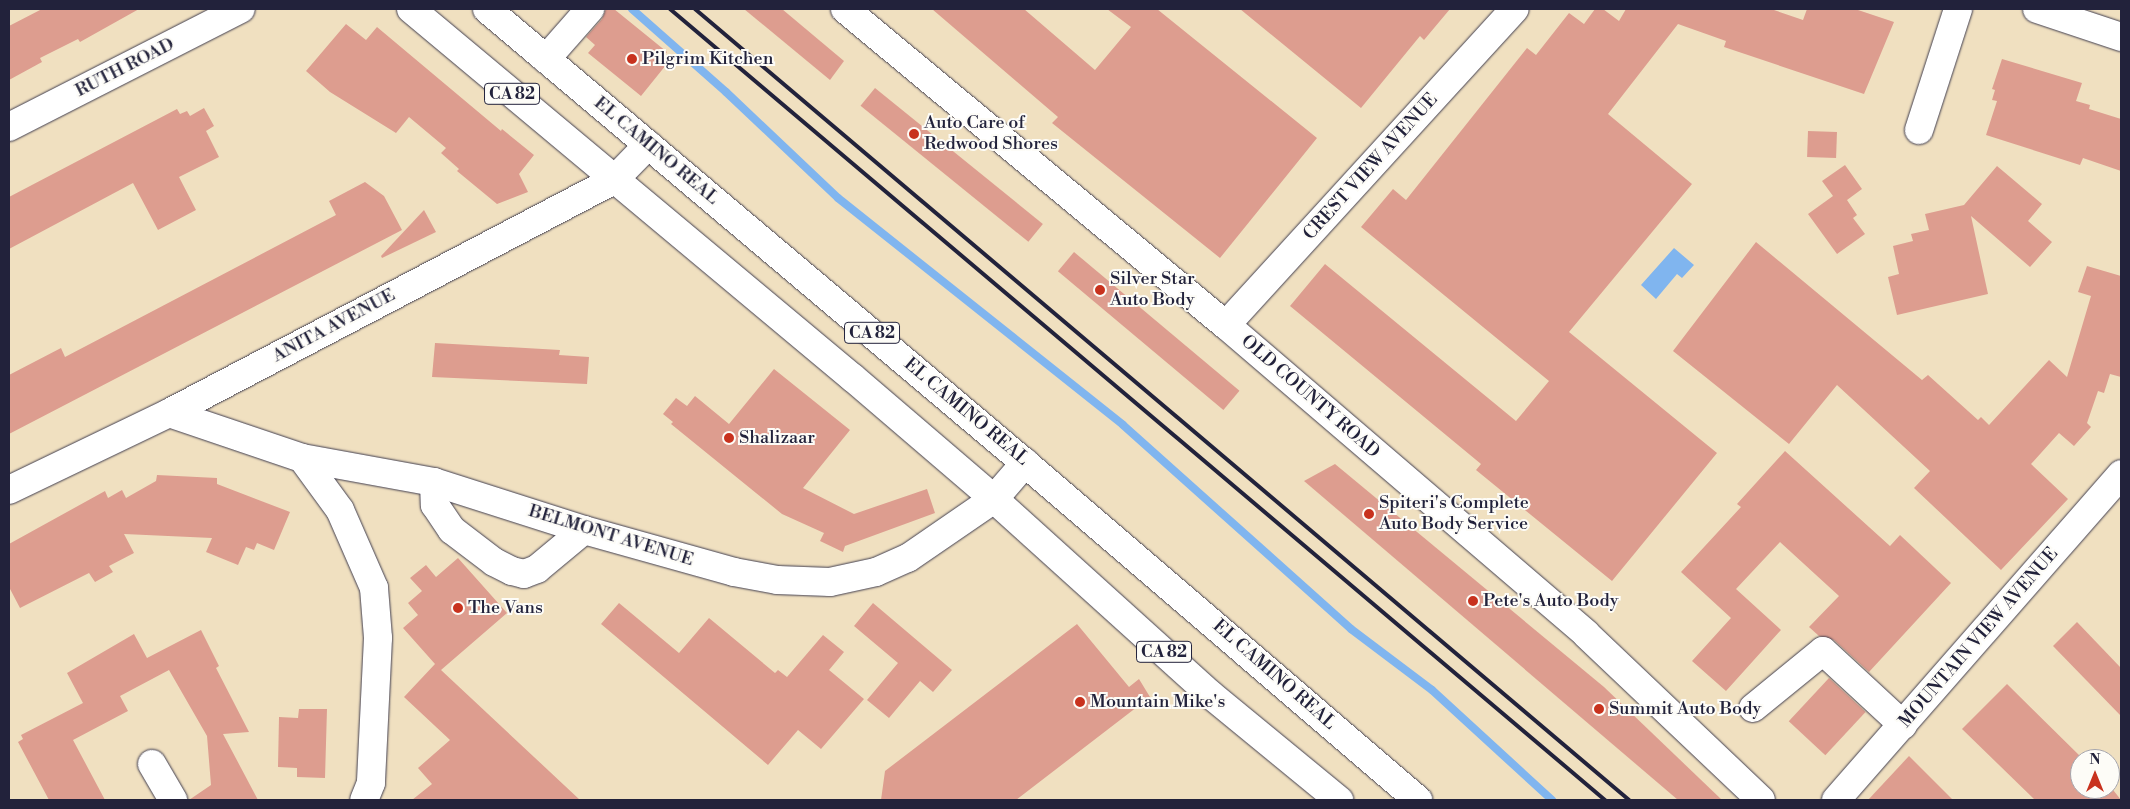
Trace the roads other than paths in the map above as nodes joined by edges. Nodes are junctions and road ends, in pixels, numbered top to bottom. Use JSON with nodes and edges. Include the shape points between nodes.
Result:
{"nodes":[{"id":1,"x":241,"y":9,"type":"edge"},
{"id":2,"x":411,"y":9,"type":"edge"},
{"id":3,"x":487,"y":9,"type":"edge"},
{"id":4,"x":590,"y":9,"type":"edge"},
{"id":5,"x":845,"y":9,"type":"edge"},
{"id":6,"x":1515,"y":9,"type":"edge"},
{"id":7,"x":1958,"y":9,"type":"edge"},
{"id":8,"x":2037,"y":9,"type":"edge"},
{"id":9,"x":2121,"y":37,"type":"edge"},
{"id":10,"x":546,"y":58,"type":"junction"},
{"id":11,"x":9,"y":127,"type":"edge"},
{"id":12,"x":1919,"y":130,"type":"dead end"},
{"id":13,"x":648,"y":145,"type":"junction"},
{"id":14,"x":614,"y":180,"type":"junction"},
{"id":15,"x":1226,"y":325,"type":"junction"},
{"id":16,"x":169,"y":413,"type":"junction"},
{"id":17,"x":302,"y":458,"type":"junction"},
{"id":18,"x":1025,"y":462,"type":"junction"},
{"id":19,"x":2121,"y":474,"type":"edge"},
{"id":20,"x":434,"y":482,"type":"junction"},
{"id":21,"x":9,"y":490,"type":"edge"},
{"id":22,"x":994,"y":499,"type":"junction"},
{"id":23,"x":584,"y":530,"type":"junction"},
{"id":24,"x":1752,"y":708,"type":"dead end"},
{"id":25,"x":1903,"y":725,"type":"junction"},
{"id":26,"x":152,"y":764,"type":"dead end"},
{"id":27,"x":172,"y":800,"type":"edge"},
{"id":28,"x":364,"y":800,"type":"edge"},
{"id":29,"x":1339,"y":800,"type":"edge"},
{"id":30,"x":1418,"y":800,"type":"edge"},
{"id":31,"x":1761,"y":800,"type":"edge"},
{"id":32,"x":1836,"y":800,"type":"edge"}],
"edges":[{"from":1,"to":11,"type":"street","name":"RUTH ROAD"},
{"from":2,"to":14,"type":"street","number":"CA 82"},
{"from":3,"to":10,"type":"street","name":"EL CAMINO REAL","number":"CA 82"},
{"from":4,"to":10,"type":"street"},
{"from":5,"to":15,"type":"street","name":"OLD COUNTY ROAD"},
{"from":6,"to":15,"type":"street","name":"CREST VIEW AVENUE"},
{"from":7,"to":12,"type":"street"},
{"from":8,"to":9,"type":"street"},
{"from":10,"to":13,"type":"street","name":"EL CAMINO REAL","number":"CA 82"},
{"from":13,"to":14,"type":"street","name":"ANITA AVENUE"},
{"from":13,"to":18,"type":"street","name":"EL CAMINO REAL","number":"CA 82"},
{"from":14,"to":16,"type":"street","name":"ANITA AVENUE"},
{"from":14,"to":22,"type":"street","number":"CA 82"},
{"from":15,"to":31,"type":"street","name":"OLD COUNTY ROAD","via":[[1586,634]]},
{"from":16,"to":17,"type":"street","name":"BELMONT AVENUE"},
{"from":16,"to":21,"type":"street","name":"ANITA AVENUE"},
{"from":17,"to":20,"type":"street","name":"BELMONT AVENUE"},
{"from":17,"to":28,"type":"street","via":[[340,510],[374,588],[378,638],[371,783]]},
{"from":18,"to":22,"type":"street","name":"BELMONT AVENUE"},
{"from":18,"to":30,"type":"street","name":"EL CAMINO REAL","number":"CA 82"},
{"from":19,"to":25,"type":"street","name":"MOUNTAIN VIEW AVENUE"},
{"from":20,"to":23,"type":"street","name":"BELMONT AVENUE"},
{"from":20,"to":23,"type":"street","via":[[435,505],[452,530],[512,570],[524,574],[537,569]]},
{"from":22,"to":23,"type":"street","name":"BELMONT AVENUE","via":[[908,558],[876,572],[830,582],[777,580],[734,572]]},
{"from":22,"to":29,"type":"street","number":"CA 82","via":[[1211,694]]},
{"from":24,"to":25,"type":"street","via":[[1823,651]]},
{"from":25,"to":32,"type":"street","name":"MOUNTAIN VIEW AVENUE"},
{"from":26,"to":27,"type":"street"}]}
